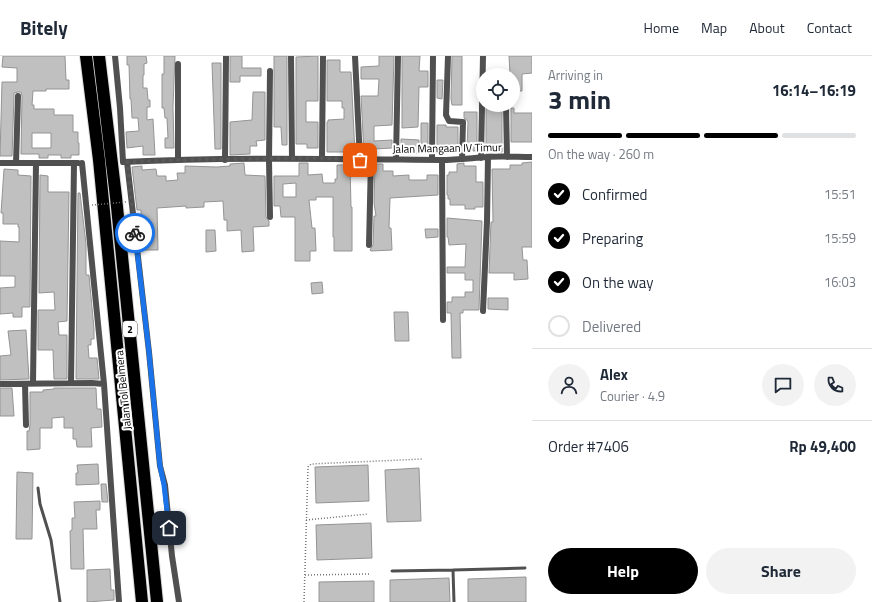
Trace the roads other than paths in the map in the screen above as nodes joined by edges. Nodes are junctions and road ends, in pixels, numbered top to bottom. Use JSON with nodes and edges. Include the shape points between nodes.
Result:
{"nodes":[{"id":1,"x":86,"y":56,"type":"edge"},
{"id":2,"x":99,"y":56,"type":"edge"},
{"id":3,"x":115,"y":56,"type":"edge"},
{"id":4,"x":226,"y":56,"type":"edge"},
{"id":5,"x":291,"y":56,"type":"edge"},
{"id":6,"x":323,"y":56,"type":"edge"},
{"id":7,"x":355,"y":56,"type":"edge"},
{"id":8,"x":398,"y":56,"type":"edge"},
{"id":9,"x":433,"y":56,"type":"edge"},
{"id":10,"x":448,"y":56,"type":"edge"},
{"id":11,"x":483,"y":56,"type":"edge"},
{"id":12,"x":178,"y":64,"type":"dead end"},
{"id":13,"x":270,"y":71,"type":"dead end"},
{"id":14,"x":18,"y":96,"type":"dead end"},
{"id":15,"x":506,"y":112,"type":"edge"},
{"id":16,"x":532,"y":156,"type":"edge"},
{"id":17,"x":484,"y":157,"type":"junction"},
{"id":18,"x":507,"y":157,"type":"junction"},
{"id":19,"x":322,"y":158,"type":"junction"},
{"id":20,"x":292,"y":159,"type":"junction"},
{"id":21,"x":371,"y":159,"type":"junction"},
{"id":22,"x":396,"y":159,"type":"junction"},
{"id":23,"x":462,"y":159,"type":"junction"},
{"id":24,"x":178,"y":160,"type":"junction"},
{"id":25,"x":226,"y":160,"type":"junction"},
{"id":26,"x":269,"y":160,"type":"junction"},
{"id":27,"x":360,"y":160,"type":"junction"},
{"id":28,"x":432,"y":160,"type":"junction"},
{"id":29,"x":442,"y":160,"type":"junction"},
{"id":30,"x":125,"y":162,"type":"junction"},
{"id":31,"x":16,"y":163,"type":"junction"},
{"id":32,"x":36,"y":163,"type":"junction"},
{"id":33,"x":74,"y":163,"type":"junction"},
{"id":34,"x":0,"y":164,"type":"edge"},
{"id":35,"x":270,"y":217,"type":"dead end"},
{"id":36,"x":369,"y":245,"type":"dead end"},
{"id":37,"x":483,"y":311,"type":"dead end"},
{"id":38,"x":443,"y":320,"type":"dead end"},
{"id":39,"x":33,"y":383,"type":"junction"},
{"id":40,"x":72,"y":383,"type":"junction"},
{"id":41,"x":0,"y":384,"type":"edge"},
{"id":42,"x":25,"y":384,"type":"junction"},
{"id":43,"x":104,"y":384,"type":"junction"},
{"id":44,"x":26,"y":425,"type":"dead end"},
{"id":45,"x":38,"y":488,"type":"dead end"},
{"id":46,"x":525,"y":568,"type":"dead end"},
{"id":47,"x":453,"y":570,"type":"junction"},
{"id":48,"x":392,"y":571,"type":"dead end"},
{"id":49,"x":60,"y":602,"type":"edge"},
{"id":50,"x":119,"y":602,"type":"edge"},
{"id":51,"x":142,"y":602,"type":"edge"},
{"id":52,"x":157,"y":602,"type":"edge"},
{"id":53,"x":179,"y":602,"type":"edge"},
{"id":54,"x":454,"y":602,"type":"edge"}],
"edges":[{"from":1,"to":51,"type":"highway","name":"Jalan Tol Belmera","number":"2","via":[[99,160]]},
{"from":2,"to":52,"type":"highway","name":"Jalan Tol Belmera","number":"2","via":[[116,197]]},
{"from":3,"to":30,"type":"street"},
{"from":4,"to":25,"type":"street"},
{"from":5,"to":20,"type":"street"},
{"from":6,"to":19,"type":"street"},
{"from":7,"to":27,"type":"street"},
{"from":8,"to":22,"type":"street"},
{"from":9,"to":28,"type":"street"},
{"from":10,"to":23,"type":"street","via":[[446,116],[449,121],[463,122]]},
{"from":11,"to":17,"type":"street"},
{"from":12,"to":24,"type":"street"},
{"from":13,"to":26,"type":"street"},
{"from":14,"to":31,"type":"street"},
{"from":15,"to":18,"type":"street"},
{"from":16,"to":18,"type":"street","name":"Jalan Mangaan IV Timur"},
{"from":17,"to":18,"type":"street","name":"Jalan Mangaan IV Timur"},
{"from":17,"to":23,"type":"street","name":"Jalan Mangaan IV Timur"},
{"from":17,"to":37,"type":"street","via":[[487,221]]},
{"from":19,"to":20,"type":"street","name":"Jalan Mangaan IV Timur"},
{"from":19,"to":27,"type":"street","name":"Jalan Mangaan IV Timur"},
{"from":20,"to":26,"type":"street","name":"Jalan Mangaan IV Timur"},
{"from":21,"to":22,"type":"street","name":"Jalan Mangaan IV Timur"},
{"from":21,"to":27,"type":"street","name":"Jalan Mangaan IV Timur"},
{"from":21,"to":36,"type":"street"},
{"from":22,"to":28,"type":"street","name":"Jalan Mangaan IV Timur"},
{"from":23,"to":29,"type":"street","name":"Jalan Mangaan IV Timur"},
{"from":24,"to":25,"type":"street","name":"Jalan Mangaan IV Timur"},
{"from":24,"to":30,"type":"street","name":"Jalan Mangaan IV Timur"},
{"from":25,"to":26,"type":"street","name":"Jalan Mangaan IV Timur"},
{"from":26,"to":35,"type":"street"},
{"from":28,"to":29,"type":"street","name":"Jalan Mangaan IV Timur"},
{"from":29,"to":38,"type":"street"},
{"from":30,"to":53,"type":"street","via":[[147,329],[160,466]]},
{"from":31,"to":32,"type":"street"},
{"from":31,"to":34,"type":"street"},
{"from":32,"to":33,"type":"street"},
{"from":32,"to":39,"type":"street"},
{"from":33,"to":40,"type":"street"},
{"from":33,"to":43,"type":"street","via":[[83,163]]},
{"from":39,"to":40,"type":"street"},
{"from":39,"to":42,"type":"street"},
{"from":40,"to":43,"type":"street"},
{"from":41,"to":42,"type":"street"},
{"from":42,"to":44,"type":"street"},
{"from":43,"to":50,"type":"street"},
{"from":45,"to":49,"type":"lane","via":[[51,540]]},
{"from":46,"to":47,"type":"lane"},
{"from":47,"to":48,"type":"lane"},
{"from":47,"to":54,"type":"lane"}]}
